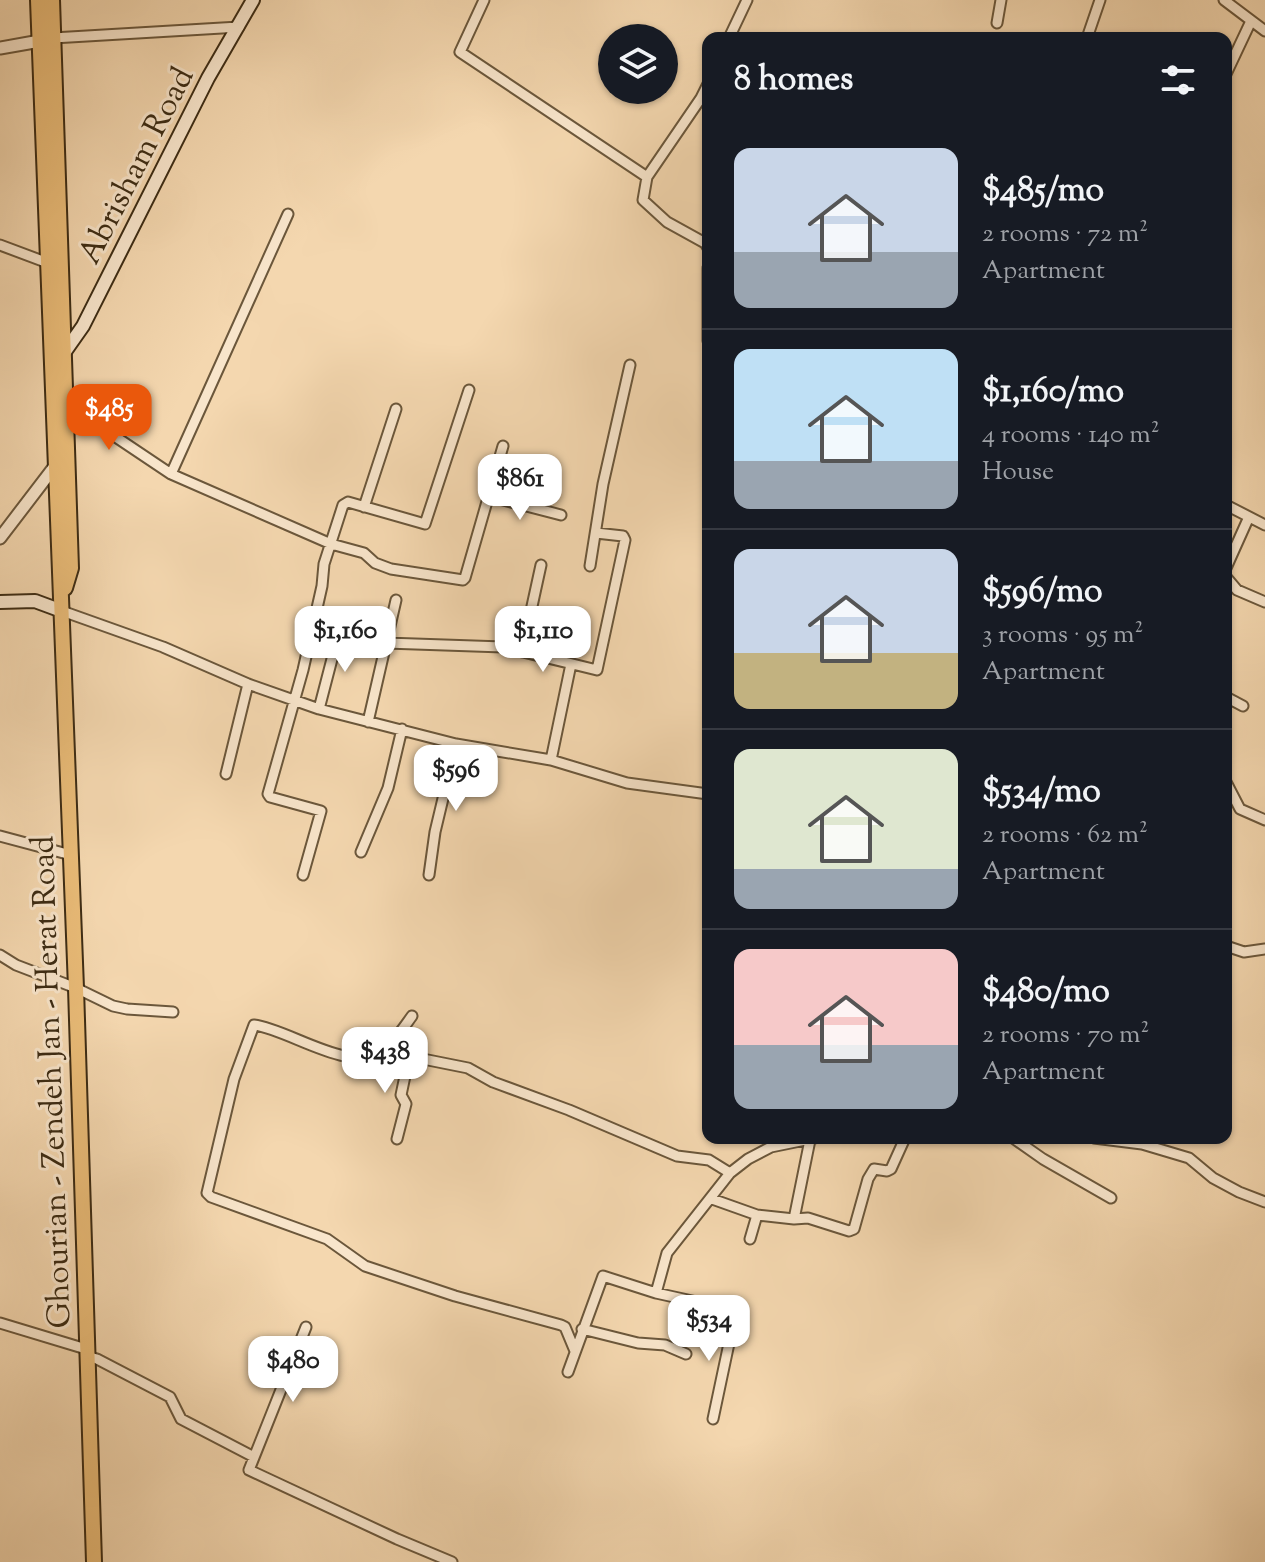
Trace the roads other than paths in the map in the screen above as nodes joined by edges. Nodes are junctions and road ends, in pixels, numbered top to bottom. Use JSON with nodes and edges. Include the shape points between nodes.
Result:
{"nodes":[{"id":1,"x":38,"y":0,"type":"edge"},
{"id":2,"x":52,"y":0,"type":"edge"},
{"id":3,"x":253,"y":0,"type":"edge"},
{"id":4,"x":484,"y":0,"type":"edge"},
{"id":5,"x":747,"y":0,"type":"edge"},
{"id":6,"x":1001,"y":0,"type":"edge"},
{"id":7,"x":1100,"y":0,"type":"edge"},
{"id":8,"x":1224,"y":0,"type":"edge"},
{"id":9,"x":997,"y":23,"type":"dead end"},
{"id":10,"x":1260,"y":25,"type":"edge"},
{"id":11,"x":239,"y":27,"type":"junction"},
{"id":12,"x":732,"y":32,"type":"edge"},
{"id":13,"x":1089,"y":32,"type":"edge"},
{"id":14,"x":46,"y":39,"type":"junction"},
{"id":15,"x":0,"y":48,"type":"edge"},
{"id":16,"x":1232,"y":65,"type":"edge"},
{"id":17,"x":702,"y":96,"type":"edge"},
{"id":18,"x":48,"y":99,"type":"junction"},
{"id":19,"x":647,"y":177,"type":"junction"},
{"id":20,"x":288,"y":214,"type":"dead end"},
{"id":21,"x":702,"y":241,"type":"edge"},
{"id":22,"x":0,"y":245,"type":"edge"},
{"id":23,"x":48,"y":263,"type":"junction"},
{"id":24,"x":64,"y":353,"type":"junction"},
{"id":25,"x":630,"y":365,"type":"dead end"},
{"id":26,"x":469,"y":390,"type":"dead end"},
{"id":27,"x":65,"y":403,"type":"junction"},
{"id":28,"x":396,"y":409,"type":"dead end"},
{"id":29,"x":503,"y":446,"type":"dead end"},
{"id":30,"x":55,"y":466,"type":"junction"},
{"id":31,"x":171,"y":474,"type":"junction"},
{"id":32,"x":488,"y":496,"type":"junction"},
{"id":33,"x":364,"y":507,"type":"junction"},
{"id":34,"x":1232,"y":509,"type":"edge"},
{"id":35,"x":561,"y":515,"type":"dead end"},
{"id":36,"x":1248,"y":519,"type":"junction"},
{"id":37,"x":1265,"y":525,"type":"edge"},
{"id":38,"x":596,"y":533,"type":"junction"},
{"id":39,"x":0,"y":538,"type":"edge"},
{"id":40,"x":331,"y":544,"type":"junction"},
{"id":41,"x":1232,"y":555,"type":"edge"},
{"id":42,"x":541,"y":565,"type":"dead end"},
{"id":43,"x":590,"y":566,"type":"dead end"},
{"id":44,"x":1232,"y":584,"type":"edge"},
{"id":45,"x":396,"y":600,"type":"dead end"},
{"id":46,"x":0,"y":602,"type":"edge"},
{"id":47,"x":1265,"y":602,"type":"edge"},
{"id":48,"x":62,"y":605,"type":"junction"},
{"id":49,"x":313,"y":624,"type":"junction"},
{"id":50,"x":339,"y":632,"type":"junction"},
{"id":51,"x":386,"y":643,"type":"junction"},
{"id":52,"x":522,"y":652,"type":"junction"},
{"id":53,"x":571,"y":664,"type":"junction"},
{"id":54,"x":248,"y":684,"type":"junction"},
{"id":55,"x":1232,"y":700,"type":"edge"},
{"id":56,"x":293,"y":701,"type":"junction"},
{"id":57,"x":1243,"y":706,"type":"dead end"},
{"id":58,"x":319,"y":709,"type":"junction"},
{"id":59,"x":368,"y":722,"type":"junction"},
{"id":60,"x":402,"y":729,"type":"junction"},
{"id":61,"x":456,"y":744,"type":"junction"},
{"id":62,"x":551,"y":760,"type":"junction"},
{"id":63,"x":226,"y":774,"type":"dead end"},
{"id":64,"x":702,"y":793,"type":"edge"},
{"id":65,"x":1232,"y":794,"type":"edge"},
{"id":66,"x":1265,"y":820,"type":"edge"},
{"id":67,"x":0,"y":836,"type":"edge"},
{"id":68,"x":361,"y":852,"type":"dead end"},
{"id":69,"x":71,"y":855,"type":"junction"},
{"id":70,"x":303,"y":875,"type":"dead end"},
{"id":71,"x":429,"y":875,"type":"dead end"},
{"id":72,"x":1232,"y":948,"type":"edge"},
{"id":73,"x":1265,"y":949,"type":"edge"},
{"id":74,"x":0,"y":955,"type":"edge"},
{"id":75,"x":76,"y":988,"type":"junction"},
{"id":76,"x":173,"y":1012,"type":"dead end"},
{"id":77,"x":412,"y":1016,"type":"dead end"},
{"id":78,"x":383,"y":1051,"type":"junction"},
{"id":79,"x":409,"y":1057,"type":"junction"},
{"id":80,"x":397,"y":1139,"type":"dead end"},
{"id":81,"x":786,"y":1144,"type":"edge"},
{"id":82,"x":811,"y":1144,"type":"edge"},
{"id":83,"x":902,"y":1144,"type":"edge"},
{"id":84,"x":1022,"y":1144,"type":"edge"},
{"id":85,"x":1142,"y":1144,"type":"edge"},
{"id":86,"x":730,"y":1173,"type":"junction"},
{"id":87,"x":1111,"y":1198,"type":"dead end"},
{"id":88,"x":712,"y":1199,"type":"junction"},
{"id":89,"x":1265,"y":1202,"type":"edge"},
{"id":90,"x":757,"y":1215,"type":"junction"},
{"id":91,"x":794,"y":1219,"type":"junction"},
{"id":92,"x":750,"y":1239,"type":"dead end"},
{"id":93,"x":656,"y":1293,"type":"junction"},
{"id":94,"x":0,"y":1323,"type":"edge"},
{"id":95,"x":306,"y":1327,"type":"dead end"},
{"id":96,"x":582,"y":1329,"type":"junction"},
{"id":97,"x":575,"y":1351,"type":"junction"},
{"id":98,"x":86,"y":1353,"type":"junction"},
{"id":99,"x":686,"y":1354,"type":"dead end"},
{"id":100,"x":568,"y":1372,"type":"dead end"},
{"id":101,"x":713,"y":1419,"type":"dead end"},
{"id":102,"x":254,"y":1457,"type":"junction"},
{"id":103,"x":94,"y":1562,"type":"edge"},
{"id":104,"x":452,"y":1562,"type":"edge"}],
"edges":[{"from":1,"to":14,"type":"main road"},
{"from":2,"to":14,"type":"main road"},
{"from":3,"to":11,"type":"main road","name":"Abrisham Road"},
{"from":4,"to":19,"type":"street","via":[[460,52]]},
{"from":5,"to":12,"type":"street"},
{"from":6,"to":9,"type":"street"},
{"from":7,"to":13,"type":"street"},
{"from":8,"to":10,"type":"street"},
{"from":10,"to":16,"type":"street"},
{"from":11,"to":14,"type":"street"},
{"from":11,"to":24,"type":"main road","name":"Abrisham Road"},
{"from":14,"to":15,"type":"street"},
{"from":14,"to":18,"type":"main road"},
{"from":17,"to":19,"type":"street"},
{"from":18,"to":23,"type":"main road"},
{"from":18,"to":24,"type":"main road"},
{"from":19,"to":21,"type":"street","via":[[643,200],[667,222]]},
{"from":20,"to":31,"type":"street"},
{"from":22,"to":23,"type":"street"},
{"from":23,"to":30,"type":"main road"},
{"from":24,"to":27,"type":"main road"},
{"from":25,"to":38,"type":"street"},
{"from":26,"to":33,"type":"street","via":[[427,522]]},
{"from":27,"to":31,"type":"street"},
{"from":27,"to":48,"type":"main road","via":[[71,568]]},
{"from":28,"to":33,"type":"street"},
{"from":29,"to":32,"type":"street"},
{"from":30,"to":39,"type":"street"},
{"from":30,"to":48,"type":"main road"},
{"from":31,"to":40,"type":"street"},
{"from":32,"to":35,"type":"street"},
{"from":32,"to":40,"type":"street","via":[[464,579],[403,572]]},
{"from":33,"to":40,"type":"street","via":[[344,502]]},
{"from":34,"to":36,"type":"street"},
{"from":36,"to":37,"type":"street"},
{"from":36,"to":41,"type":"street"},
{"from":38,"to":43,"type":"street"},
{"from":38,"to":53,"type":"street","via":[[625,540],[599,668]]},
{"from":40,"to":49,"type":"street"},
{"from":42,"to":52,"type":"street"},
{"from":44,"to":47,"type":"street"},
{"from":45,"to":51,"type":"street"},
{"from":46,"to":48,"type":"main road"},
{"from":48,"to":54,"type":"street"},
{"from":48,"to":69,"type":"main road","name":"Ghourian - Zendeh Jan - Herat Road"},
{"from":49,"to":50,"type":"street"},
{"from":49,"to":56,"type":"street"},
{"from":50,"to":51,"type":"street"},
{"from":50,"to":58,"type":"street"},
{"from":51,"to":52,"type":"street"},
{"from":51,"to":59,"type":"street"},
{"from":52,"to":53,"type":"street"},
{"from":53,"to":62,"type":"street"},
{"from":54,"to":56,"type":"street"},
{"from":54,"to":63,"type":"street"},
{"from":55,"to":57,"type":"street"},
{"from":56,"to":58,"type":"street"},
{"from":56,"to":70,"type":"street","via":[[268,794],[321,811]]},
{"from":58,"to":59,"type":"street"},
{"from":59,"to":60,"type":"street"},
{"from":60,"to":61,"type":"street"},
{"from":60,"to":68,"type":"street","via":[[388,788]]},
{"from":61,"to":62,"type":"street"},
{"from":61,"to":71,"type":"street"},
{"from":62,"to":64,"type":"street","via":[[627,783]]},
{"from":65,"to":66,"type":"street","via":[[1240,809]]},
{"from":67,"to":69,"type":"street"},
{"from":69,"to":75,"type":"main road","name":"Ghourian - Zendeh Jan - Herat Road"},
{"from":72,"to":73,"type":"street"},
{"from":74,"to":75,"type":"street"},
{"from":75,"to":76,"type":"street","via":[[127,1009]]},
{"from":75,"to":98,"type":"main road","name":"Ghourian - Zendeh Jan - Herat Road"},
{"from":77,"to":78,"type":"street"},
{"from":78,"to":79,"type":"street"},
{"from":78,"to":97,"type":"street","via":[[364,1057],[343,1055],[254,1025],[234,1079],[207,1193],[327,1239],[365,1266],[561,1325]]},
{"from":79,"to":80,"type":"street"},
{"from":79,"to":86,"type":"street","via":[[468,1068],[677,1156],[709,1160]]},
{"from":81,"to":86,"type":"street","via":[[771,1147]]},
{"from":82,"to":91,"type":"street"},
{"from":83,"to":91,"type":"street","via":[[891,1169],[874,1169],[868,1179],[854,1229]]},
{"from":84,"to":87,"type":"street"},
{"from":85,"to":89,"type":"street","via":[[1189,1158],[1213,1178]]},
{"from":86,"to":88,"type":"street"},
{"from":88,"to":90,"type":"street"},
{"from":88,"to":93,"type":"street","via":[[667,1253]]},
{"from":90,"to":91,"type":"street"},
{"from":90,"to":92,"type":"street"},
{"from":93,"to":96,"type":"street","via":[[603,1276]]},
{"from":93,"to":101,"type":"street","via":[[735,1312]]},
{"from":94,"to":98,"type":"street"},
{"from":95,"to":102,"type":"street"},
{"from":96,"to":97,"type":"street"},
{"from":96,"to":99,"type":"street"},
{"from":97,"to":100,"type":"street"},
{"from":98,"to":102,"type":"street","via":[[170,1397],[181,1419]]},
{"from":98,"to":103,"type":"main road","name":"Ghourian - Zendeh Jan - Herat Road"},
{"from":102,"to":104,"type":"street","via":[[249,1470]]}]}
